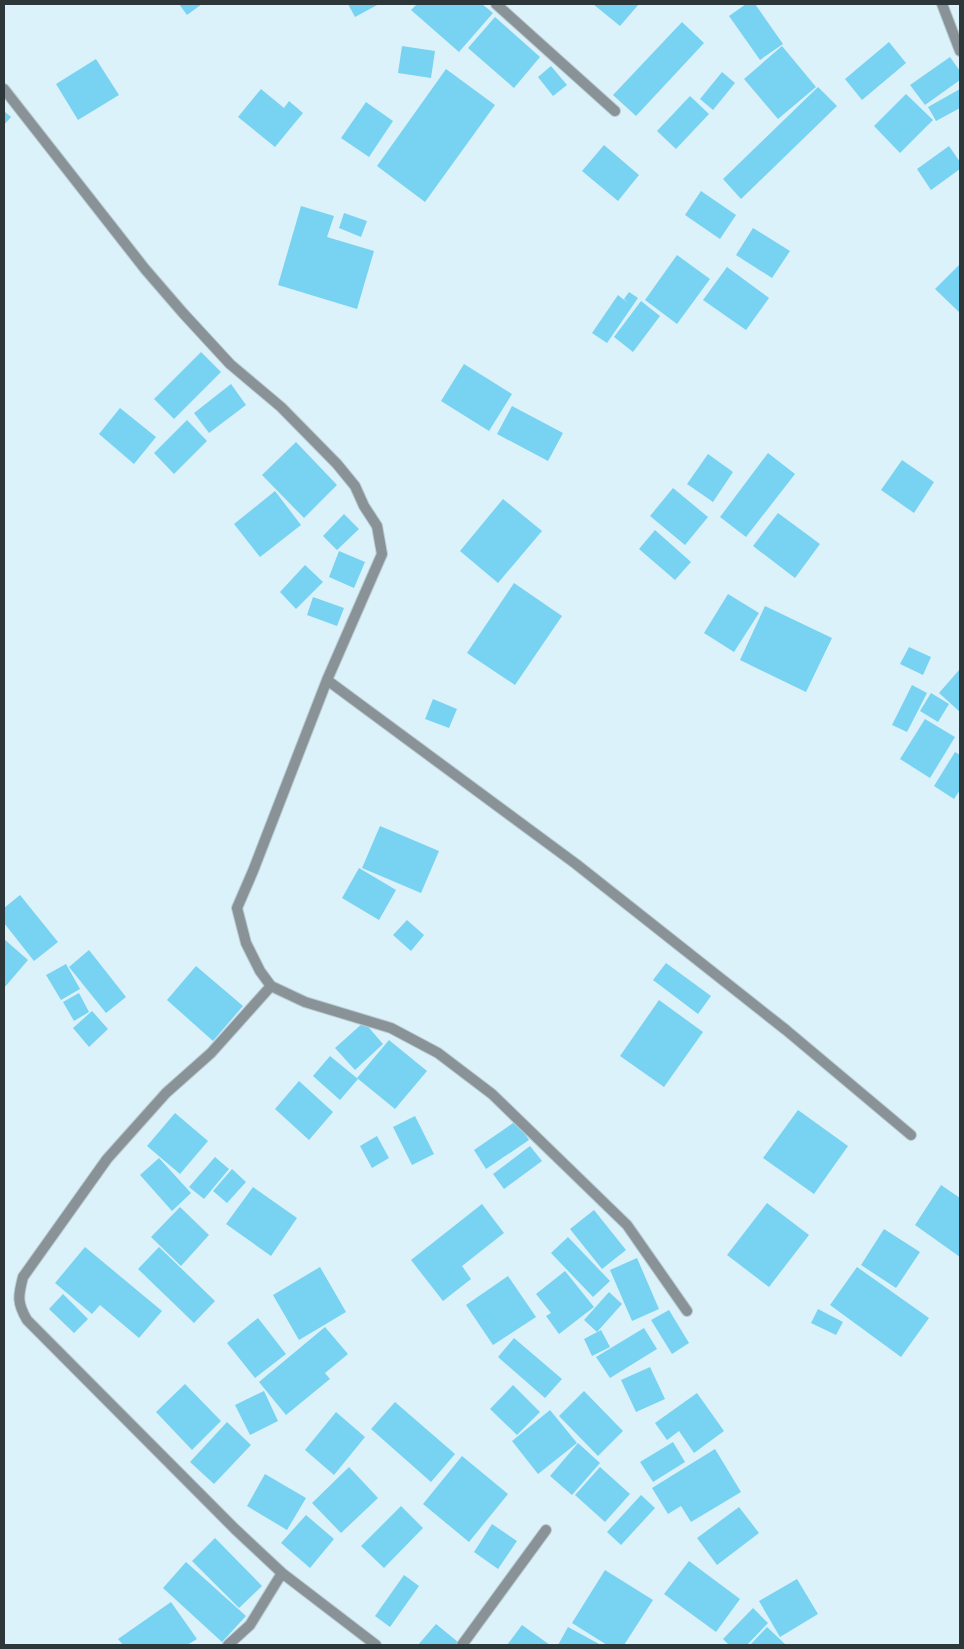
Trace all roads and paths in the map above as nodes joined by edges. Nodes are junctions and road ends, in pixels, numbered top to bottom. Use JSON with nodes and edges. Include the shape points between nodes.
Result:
{"nodes":[{"id":1,"x":496,"y":4,"type":"edge"},
{"id":2,"x":942,"y":4,"type":"edge"},
{"id":3,"x":960,"y":51,"type":"edge"},
{"id":4,"x":4,"y":89,"type":"edge"},
{"id":5,"x":615,"y":110,"type":"dead end"},
{"id":6,"x":327,"y":680,"type":"junction"},
{"id":7,"x":271,"y":986,"type":"junction"},
{"id":8,"x":911,"y":1135,"type":"dead end"},
{"id":9,"x":687,"y":1311,"type":"dead end"},
{"id":10,"x":546,"y":1530,"type":"dead end"},
{"id":11,"x":282,"y":1573,"type":"junction"},
{"id":12,"x":228,"y":1645,"type":"edge"},
{"id":13,"x":376,"y":1645,"type":"edge"},
{"id":14,"x":462,"y":1645,"type":"edge"}],
"edges":[{"from":1,"to":5,"type":"street"},
{"from":2,"to":3,"type":"street"},
{"from":4,"to":6,"type":"street","via":[[183,314],[230,364],[281,407],[337,464],[355,486],[378,526],[382,554]]},
{"from":6,"to":7,"type":"street","via":[[236,908],[246,943]]},
{"from":6,"to":8,"type":"street","via":[[576,864],[786,1030]]},
{"from":7,"to":9,"type":"street","via":[[305,1002],[391,1028],[438,1053],[492,1094],[627,1225]]},
{"from":7,"to":11,"type":"street","via":[[211,1053],[166,1093],[107,1159],[23,1277],[18,1295],[20,1308],[27,1320]]},
{"from":10,"to":14,"type":"street"},
{"from":11,"to":12,"type":"street","via":[[250,1625]]},
{"from":11,"to":13,"type":"street"}]}
